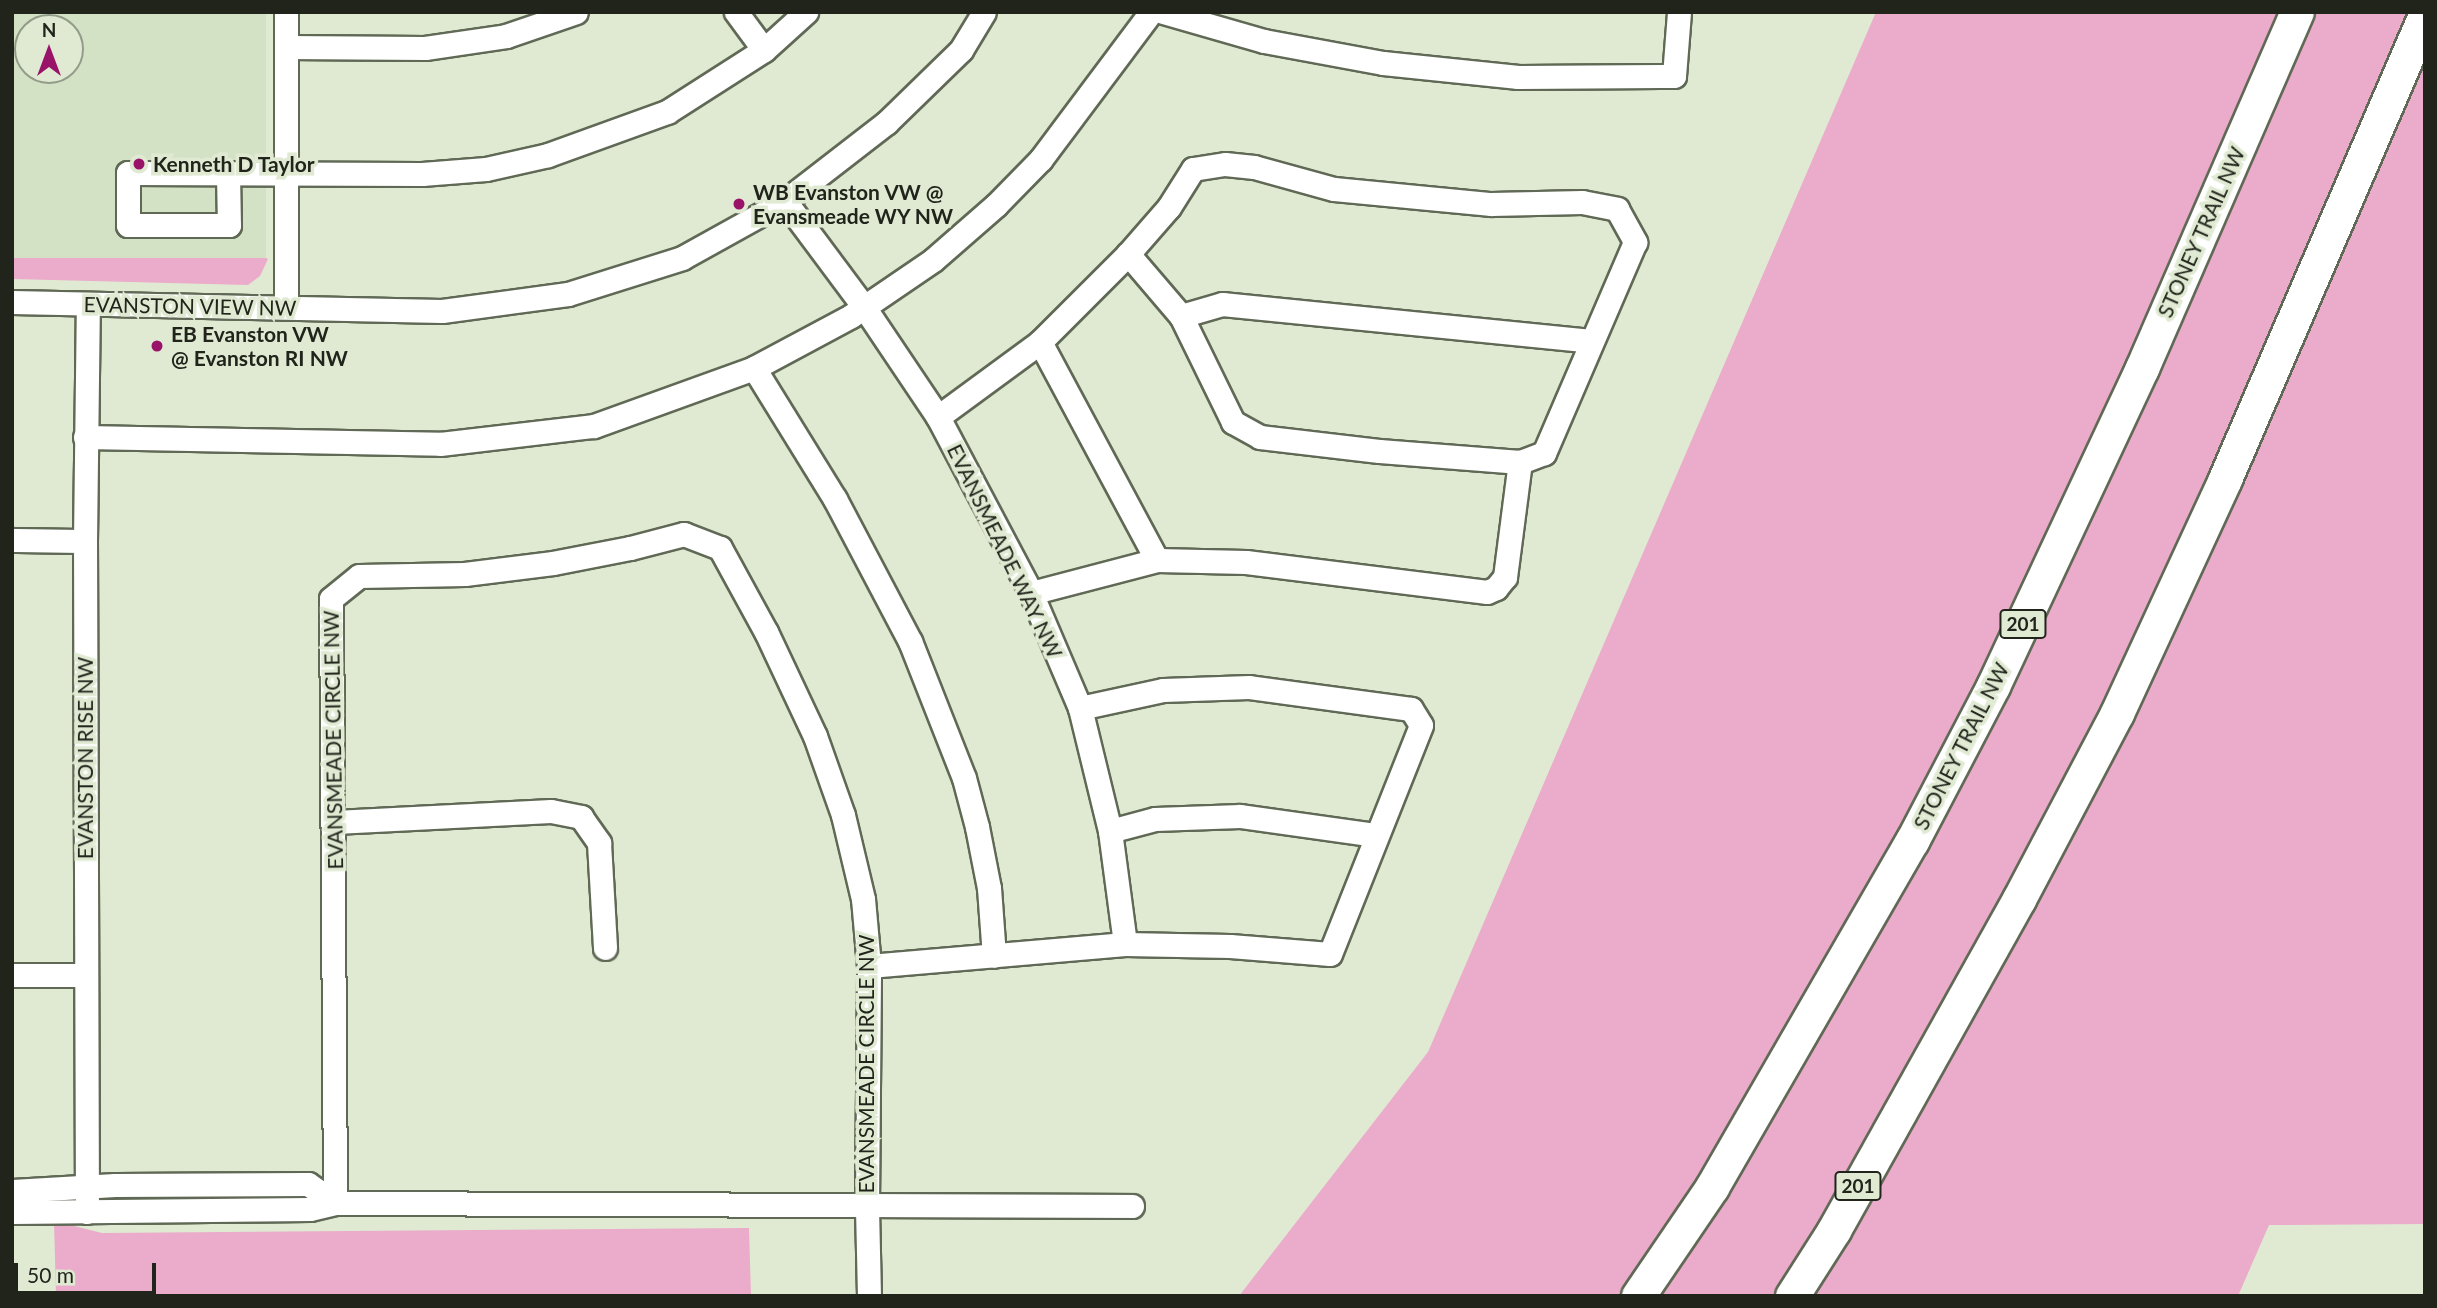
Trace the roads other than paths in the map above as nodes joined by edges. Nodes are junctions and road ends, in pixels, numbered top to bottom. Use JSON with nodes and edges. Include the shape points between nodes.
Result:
{"nodes":[{"id":1,"x":286,"y":12,"type":"edge"},
{"id":2,"x":576,"y":12,"type":"edge"},
{"id":3,"x":736,"y":12,"type":"edge"},
{"id":4,"x":806,"y":12,"type":"edge"},
{"id":5,"x":984,"y":12,"type":"edge"},
{"id":6,"x":1151,"y":12,"type":"edge"},
{"id":7,"x":1163,"y":12,"type":"edge"},
{"id":8,"x":1679,"y":12,"type":"edge"},
{"id":9,"x":2297,"y":12,"type":"edge"},
{"id":10,"x":2425,"y":15,"type":"edge"},
{"id":11,"x":286,"y":47,"type":"junction"},
{"id":12,"x":764,"y":50,"type":"junction"},
{"id":13,"x":228,"y":174,"type":"junction"},
{"id":14,"x":287,"y":174,"type":"junction"},
{"id":15,"x":785,"y":201,"type":"junction"},
{"id":16,"x":1128,"y":254,"type":"junction"},
{"id":17,"x":12,"y":302,"type":"edge"},
{"id":18,"x":88,"y":304,"type":"junction"},
{"id":19,"x":286,"y":307,"type":"junction"},
{"id":20,"x":864,"y":307,"type":"junction"},
{"id":21,"x":1181,"y":316,"type":"junction"},
{"id":22,"x":1040,"y":341,"type":"junction"},
{"id":23,"x":1591,"y":341,"type":"junction"},
{"id":24,"x":754,"y":368,"type":"junction"},
{"id":25,"x":938,"y":417,"type":"junction"},
{"id":26,"x":85,"y":437,"type":"junction"},
{"id":27,"x":1520,"y":462,"type":"junction"},
{"id":28,"x":12,"y":540,"type":"edge"},
{"id":29,"x":85,"y":541,"type":"junction"},
{"id":30,"x":1157,"y":560,"type":"junction"},
{"id":31,"x":1031,"y":593,"type":"junction"},
{"id":32,"x":1080,"y":708,"type":"junction"},
{"id":33,"x":335,"y":822,"type":"junction"},
{"id":34,"x":1110,"y":831,"type":"junction"},
{"id":35,"x":1376,"y":835,"type":"junction"},
{"id":36,"x":1125,"y":944,"type":"junction"},
{"id":37,"x":605,"y":948,"type":"dead end"},
{"id":38,"x":994,"y":956,"type":"junction"},
{"id":39,"x":869,"y":966,"type":"junction"},
{"id":40,"x":12,"y":975,"type":"edge"},
{"id":41,"x":85,"y":975,"type":"junction"},
{"id":42,"x":87,"y":1186,"type":"junction"},
{"id":43,"x":12,"y":1191,"type":"edge"},
{"id":44,"x":335,"y":1203,"type":"junction"},
{"id":45,"x":867,"y":1205,"type":"junction"},
{"id":46,"x":1132,"y":1206,"type":"dead end"},
{"id":47,"x":1697,"y":1209,"type":"junction"},
{"id":48,"x":12,"y":1212,"type":"edge"},
{"id":49,"x":87,"y":1212,"type":"junction"},
{"id":50,"x":869,"y":1296,"type":"edge"},
{"id":51,"x":1629,"y":1296,"type":"edge"},
{"id":52,"x":1638,"y":1296,"type":"edge"},
{"id":53,"x":1792,"y":1296,"type":"edge"}],
"edges":[{"from":1,"to":11,"type":"street"},
{"from":2,"to":11,"type":"street","via":[[506,36],[425,48]]},
{"from":3,"to":12,"type":"street"},
{"from":4,"to":12,"type":"street"},
{"from":5,"to":15,"type":"street","name":"EVANSTON VIEW NW","via":[[961,50],[886,122]]},
{"from":6,"to":20,"type":"street","via":[[1041,159],[933,260]]},
{"from":7,"to":8,"type":"street","via":[[1265,41],[1357,58],[1518,77],[1674,76]]},
{"from":9,"to":47,"type":"highway","name":"STONEY TRAIL NW","number":"201","via":[[2142,368],[1993,685],[1912,841]]},
{"from":10,"to":53,"type":"highway","number":"201","via":[[2225,479],[2117,713],[2020,899],[1834,1230]]},
{"from":11,"to":14,"type":"street"},
{"from":12,"to":14,"type":"street","via":[[667,113],[548,155],[486,169],[422,174]]},
{"from":13,"to":13,"type":"street","via":[[128,173],[128,225],[229,225]]},
{"from":13,"to":14,"type":"street"},
{"from":14,"to":19,"type":"street"},
{"from":15,"to":19,"type":"street","name":"EVANSTON VIEW NW","via":[[682,258],[568,294],[442,311]]},
{"from":15,"to":20,"type":"street","name":"EVANSMEADE WAY NW"},
{"from":16,"to":21,"type":"street"},
{"from":16,"to":22,"type":"street"},
{"from":16,"to":23,"type":"street","via":[[1169,207],[1193,169],[1225,164],[1254,167],[1334,189],[1491,204],[1582,202],[1617,209],[1634,242]]},
{"from":17,"to":18,"type":"street","name":"EVANSTON VIEW NW"},
{"from":18,"to":19,"type":"street","name":"EVANSTON VIEW NW"},
{"from":18,"to":26,"type":"street","name":"EVANSTON RISE NW"},
{"from":20,"to":24,"type":"street"},
{"from":20,"to":25,"type":"street","name":"EVANSMEADE WAY NW"},
{"from":21,"to":23,"type":"street","via":[[1222,304]]},
{"from":21,"to":27,"type":"street","via":[[1233,422],[1260,437]]},
{"from":22,"to":25,"type":"street"},
{"from":22,"to":30,"type":"street"},
{"from":23,"to":27,"type":"street","via":[[1544,453]]},
{"from":24,"to":26,"type":"street","via":[[594,426],[440,444]]},
{"from":24,"to":38,"type":"street","via":[[835,499],[910,641],[964,778],[989,888]]},
{"from":25,"to":31,"type":"street","name":"EVANSMEADE WAY NW"},
{"from":26,"to":29,"type":"street","name":"EVANSTON RISE NW"},
{"from":27,"to":30,"type":"street","via":[[1505,578],[1487,592],[1246,562]]},
{"from":28,"to":29,"type":"street"},
{"from":29,"to":41,"type":"street","name":"EVANSTON RISE NW"},
{"from":30,"to":31,"type":"street"},
{"from":31,"to":32,"type":"street","name":"EVANSMEADE WAY NW"},
{"from":32,"to":34,"type":"street","name":"EVANSMEADE WAY NW"},
{"from":32,"to":35,"type":"street","via":[[1163,690],[1249,687],[1411,709],[1421,725]]},
{"from":33,"to":37,"type":"street","via":[[551,811],[581,817],[599,843]]},
{"from":33,"to":39,"type":"street","name":"EVANSMEADE CIRCLE NW","via":[[331,599],[359,576],[465,574],[553,563],[684,534],[720,548],[815,736],[849,839],[863,899]]},
{"from":33,"to":44,"type":"street","name":"EVANSMEADE CIRCLE NW"},
{"from":34,"to":35,"type":"street","via":[[1155,820],[1240,816]]},
{"from":34,"to":36,"type":"street","name":"EVANSMEADE WAY NW"},
{"from":35,"to":36,"type":"street","via":[[1330,954]]},
{"from":36,"to":38,"type":"street"},
{"from":38,"to":39,"type":"street"},
{"from":39,"to":45,"type":"street","name":"EVANSMEADE CIRCLE NW"},
{"from":40,"to":41,"type":"street"},
{"from":41,"to":42,"type":"street","name":"EVANSTON RISE NW"},
{"from":42,"to":43,"type":"street"},
{"from":42,"to":44,"type":"street","via":[[308,1184]]},
{"from":42,"to":49,"type":"street","name":"EVANSTON RISE NW"},
{"from":44,"to":45,"type":"street","name":"EVANSMEADE CIRCLE NW"},
{"from":44,"to":49,"type":"street","name":"EVANSMEADE CIRCLE NW","via":[[310,1209]]},
{"from":45,"to":46,"type":"street"},
{"from":45,"to":50,"type":"street"},
{"from":47,"to":51,"type":"highway"},
{"from":47,"to":52,"type":"highway","name":"STONEY TRAIL NW","number":"201"},
{"from":48,"to":49,"type":"street","name":"EVANSMEADE CIRCLE NW"}]}
